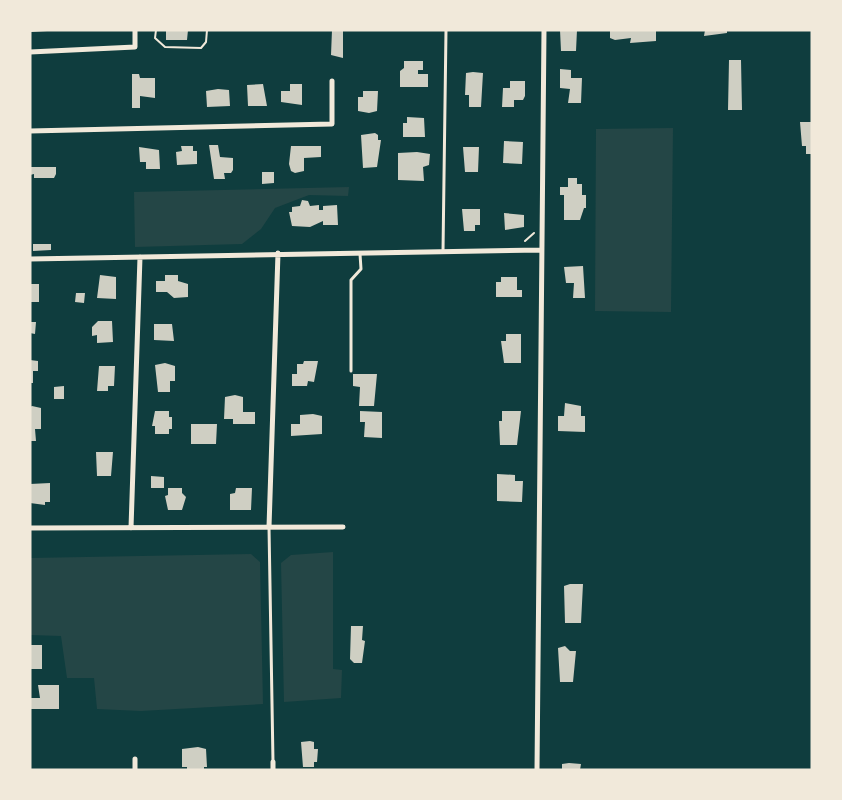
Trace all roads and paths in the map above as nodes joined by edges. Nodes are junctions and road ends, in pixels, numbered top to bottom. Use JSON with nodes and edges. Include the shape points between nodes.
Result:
{"nodes":[{"id":1,"x":46,"y":30,"type":"edge"},
{"id":2,"x":135,"y":30,"type":"edge"},
{"id":3,"x":156,"y":30,"type":"edge"},
{"id":4,"x":207,"y":30,"type":"edge"},
{"id":5,"x":446,"y":30,"type":"edge"},
{"id":6,"x":544,"y":30,"type":"edge"},
{"id":7,"x":30,"y":31,"type":"edge"},
{"id":8,"x":30,"y":52,"type":"edge"},
{"id":9,"x":332,"y":81,"type":"dead end"},
{"id":10,"x":30,"y":131,"type":"edge"},
{"id":11,"x":536,"y":232,"type":"dead end"},
{"id":12,"x":516,"y":241,"type":"dead end"},
{"id":13,"x":541,"y":250,"type":"junction"},
{"id":14,"x":443,"y":251,"type":"junction"},
{"id":15,"x":360,"y":252,"type":"junction"},
{"id":16,"x":278,"y":253,"type":"junction"},
{"id":17,"x":140,"y":257,"type":"junction"},
{"id":18,"x":30,"y":259,"type":"edge"},
{"id":19,"x":351,"y":371,"type":"dead end"},
{"id":20,"x":269,"y":527,"type":"junction"},
{"id":21,"x":343,"y":527,"type":"dead end"},
{"id":22,"x":30,"y":528,"type":"edge"},
{"id":23,"x":131,"y":528,"type":"junction"},
{"id":24,"x":135,"y":759,"type":"dead end"},
{"id":25,"x":273,"y":762,"type":"joint"},
{"id":26,"x":135,"y":770,"type":"edge"},
{"id":27,"x":273,"y":770,"type":"edge"},
{"id":28,"x":537,"y":770,"type":"edge"}],
"edges":[{"from":1,"to":7,"type":"path"},
{"from":2,"to":8,"type":"street","via":[[135,47]]},
{"from":3,"to":4,"type":"path","via":[[155,38],[165,47],[201,48]]},
{"from":5,"to":14,"type":"lane"},
{"from":6,"to":13,"type":"street"},
{"from":9,"to":10,"type":"street","via":[[332,124]]},
{"from":11,"to":12,"type":"path","via":[[526,241]]},
{"from":13,"to":14,"type":"street"},
{"from":13,"to":28,"type":"street"},
{"from":14,"to":15,"type":"street"},
{"from":15,"to":16,"type":"street"},
{"from":15,"to":19,"type":"lane","via":[[360,269],[351,280]]},
{"from":16,"to":17,"type":"street"},
{"from":16,"to":20,"type":"street"},
{"from":17,"to":18,"type":"street"},
{"from":17,"to":23,"type":"street"},
{"from":20,"to":21,"type":"street"},
{"from":20,"to":23,"type":"street"},
{"from":20,"to":25,"type":"lane"},
{"from":22,"to":23,"type":"street"},
{"from":24,"to":26,"type":"street"},
{"from":25,"to":27,"type":"street"}]}
